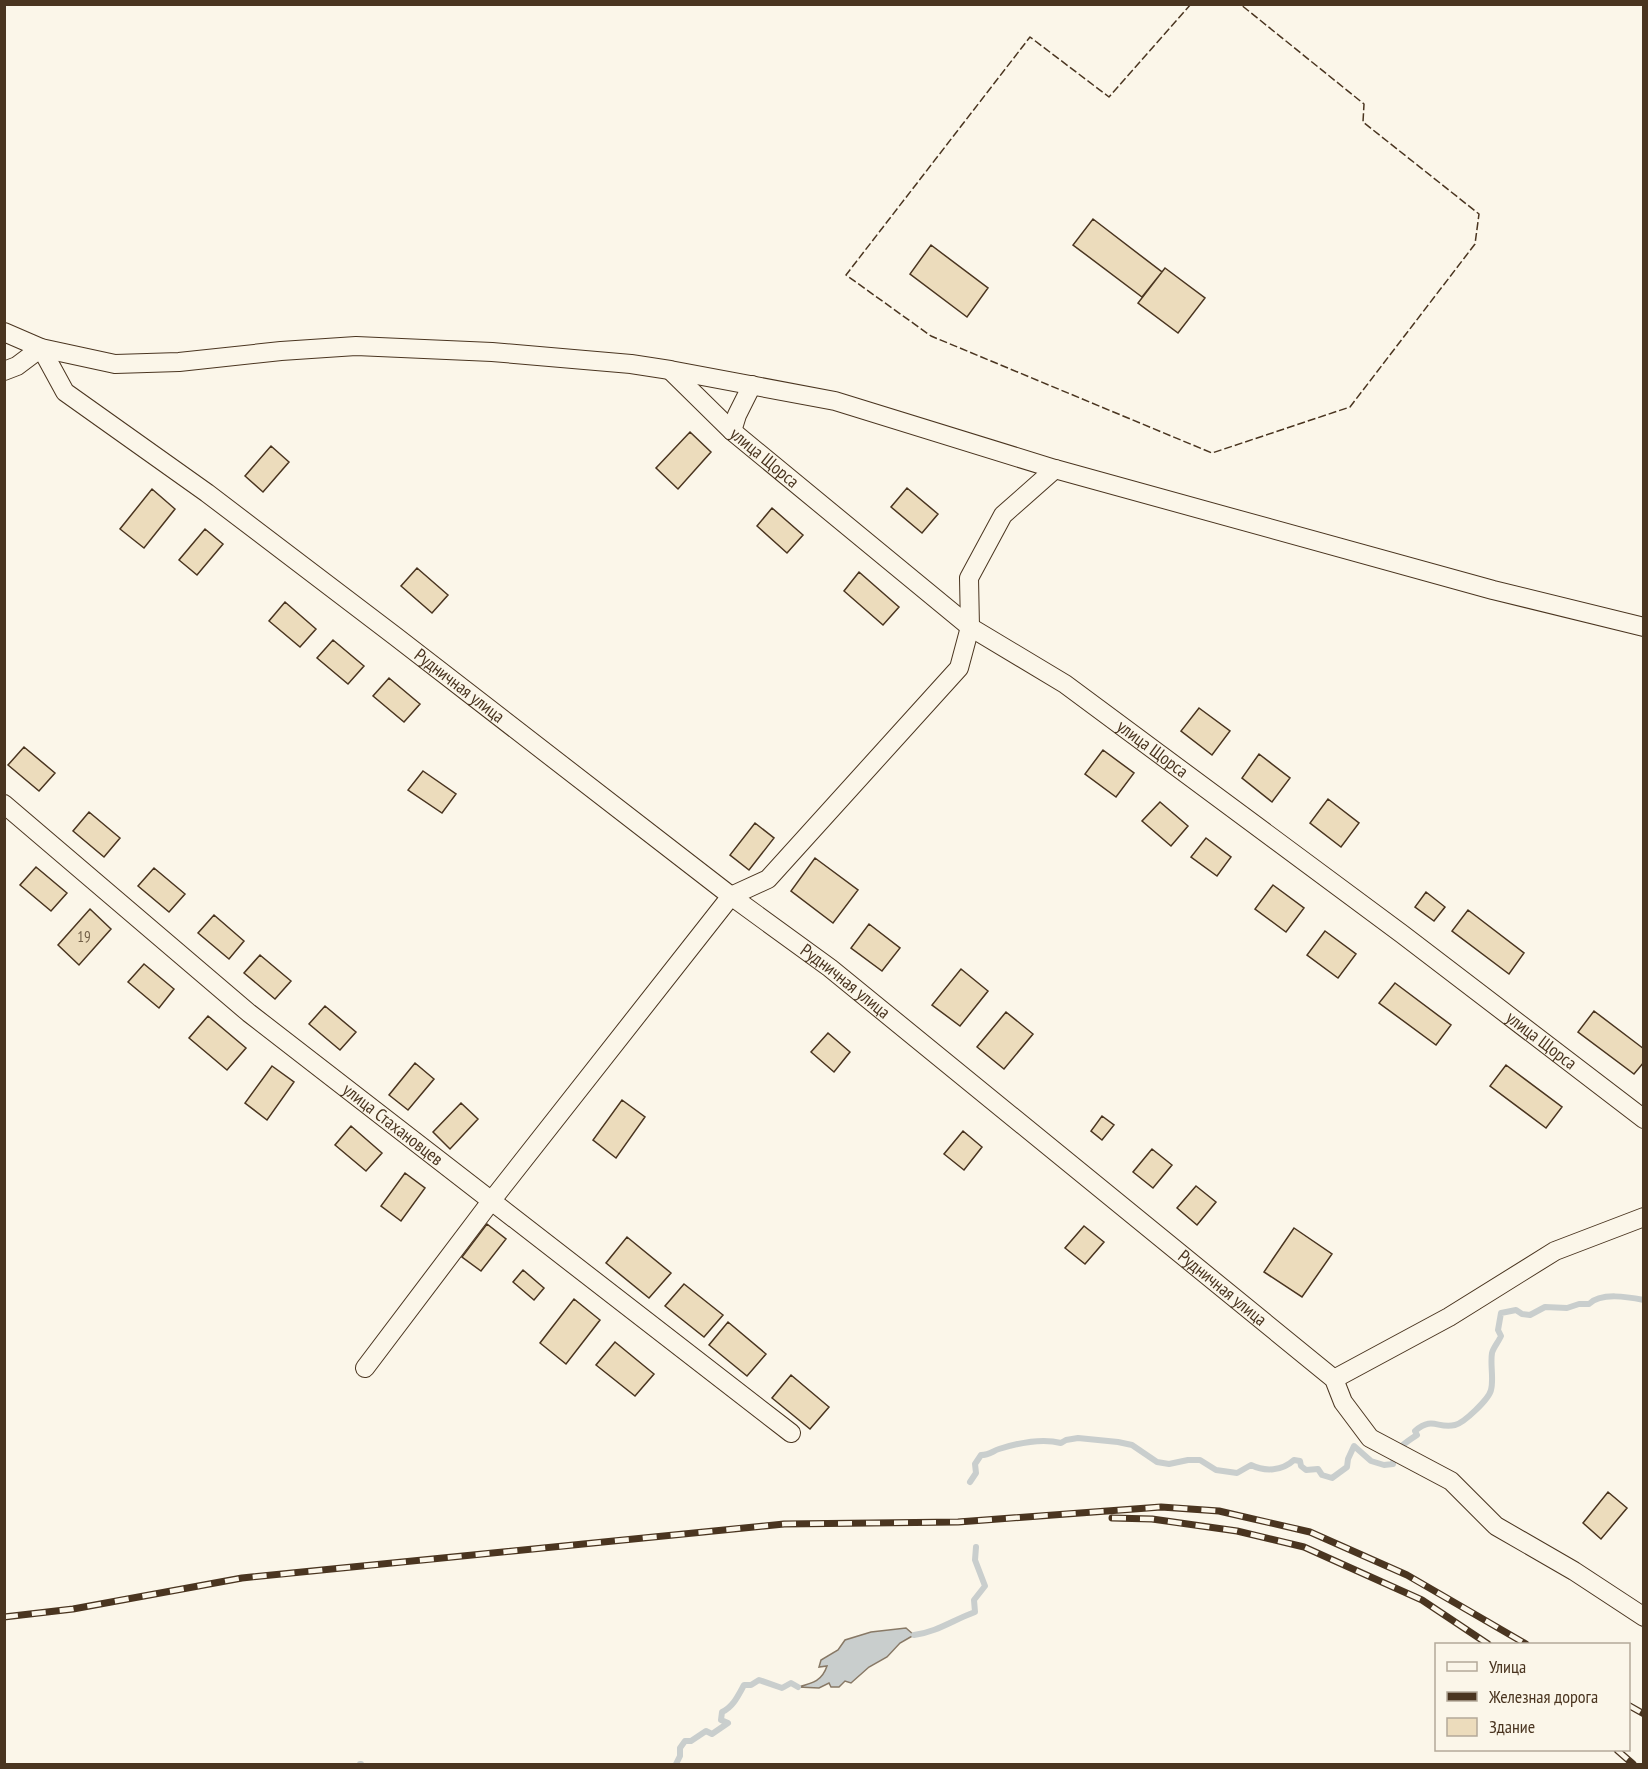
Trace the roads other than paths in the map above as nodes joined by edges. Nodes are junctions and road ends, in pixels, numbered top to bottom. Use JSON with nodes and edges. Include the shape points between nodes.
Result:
{"nodes":[{"id":1,"x":4,"y":332,"type":"edge"},
{"id":2,"x":41,"y":348,"type":"junction"},
{"id":3,"x":670,"y":370,"type":"junction"},
{"id":4,"x":4,"y":371,"type":"edge"},
{"id":5,"x":752,"y":385,"type":"junction"},
{"id":6,"x":732,"y":431,"type":"junction"},
{"id":7,"x":1055,"y":469,"type":"junction"},
{"id":8,"x":970,"y":627,"type":"junction"},
{"id":9,"x":1644,"y":627,"type":"edge"},
{"id":10,"x":4,"y":804,"type":"edge"},
{"id":11,"x":731,"y":896,"type":"junction"},
{"id":12,"x":1644,"y":1119,"type":"edge"},
{"id":13,"x":492,"y":1200,"type":"junction"},
{"id":14,"x":1644,"y":1217,"type":"edge"},
{"id":15,"x":365,"y":1368,"type":"dead end"},
{"id":16,"x":1334,"y":1379,"type":"junction"},
{"id":17,"x":790,"y":1433,"type":"dead end"},
{"id":18,"x":1644,"y":1617,"type":"edge"}],
"edges":[{"from":1,"to":2,"type":"street"},
{"from":2,"to":3,"type":"street","via":[[115,364],[356,346],[492,352]]},
{"from":2,"to":4,"type":"street"},
{"from":2,"to":11,"type":"street","name":"Рудничная улица","via":[[65,392],[292,557]]},
{"from":3,"to":5,"type":"street"},
{"from":3,"to":6,"type":"street","name":"улица Щорса"},
{"from":5,"to":6,"type":"street"},
{"from":5,"to":7,"type":"street","via":[[835,401]]},
{"from":6,"to":8,"type":"street","name":"улица Щорса"},
{"from":7,"to":8,"type":"street","via":[[1003,515],[969,578]]},
{"from":7,"to":9,"type":"street","via":[[1493,590]]},
{"from":8,"to":11,"type":"street","via":[[959,668],[768,879]]},
{"from":8,"to":12,"type":"street","name":"улица Щорса","via":[[1065,684]]},
{"from":10,"to":13,"type":"street","name":"улица Стахановцев","via":[[249,1012]]},
{"from":11,"to":13,"type":"street"},
{"from":11,"to":16,"type":"street","name":"Рудничная улица","via":[[830,968]]},
{"from":13,"to":15,"type":"street"},
{"from":13,"to":17,"type":"street","name":"улица Стахановцев"},
{"from":14,"to":16,"type":"street","via":[[1555,1251],[1449,1317]]},
{"from":16,"to":18,"type":"street","name":"Рудничная улица","via":[[1342,1402],[1370,1438],[1451,1481],[1496,1526]]}]}
